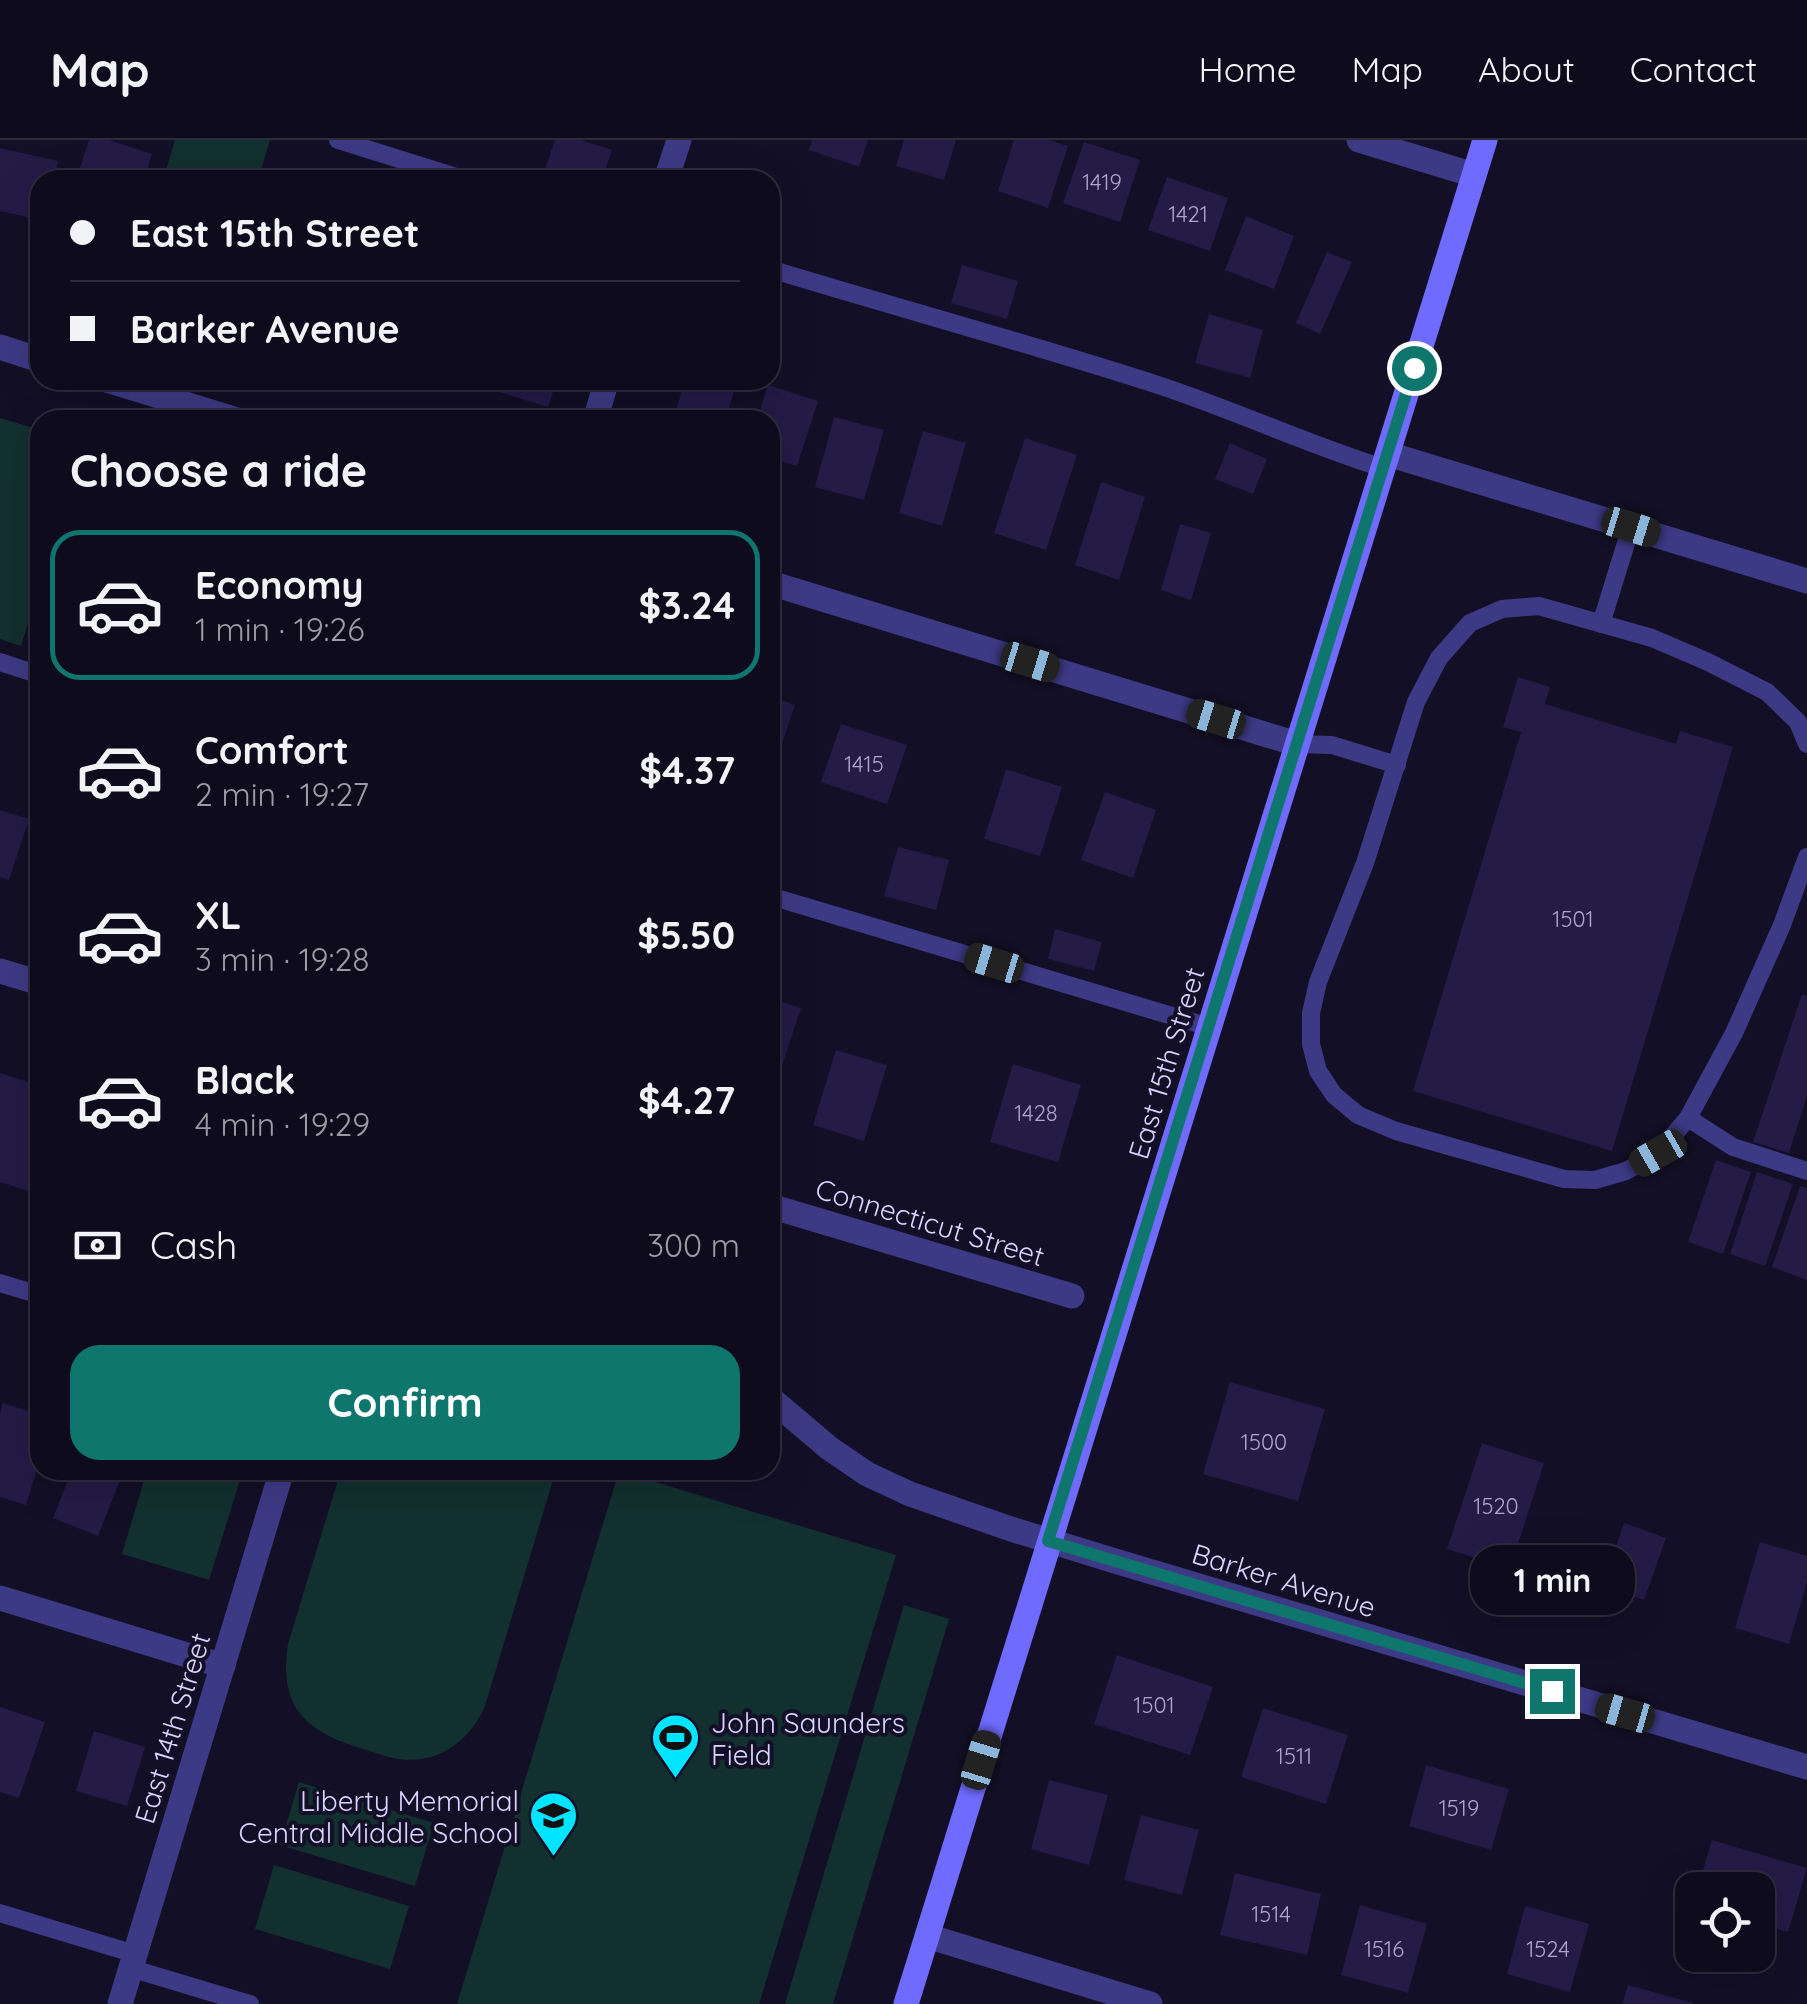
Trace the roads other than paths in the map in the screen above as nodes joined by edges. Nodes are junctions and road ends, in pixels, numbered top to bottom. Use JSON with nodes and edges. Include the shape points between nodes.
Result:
{"nodes":[{"id":1,"x":338,"y":140,"type":"edge"},
{"id":2,"x":679,"y":140,"type":"edge"},
{"id":3,"x":1359,"y":140,"type":"edge"},
{"id":4,"x":1485,"y":140,"type":"edge"},
{"id":5,"x":434,"y":170,"type":"edge"},
{"id":6,"x":669,"y":170,"type":"edge"},
{"id":7,"x":1474,"y":175,"type":"junction"},
{"id":8,"x":780,"y":272,"type":"edge"},
{"id":9,"x":0,"y":348,"type":"edge"},
{"id":10,"x":30,"y":357,"type":"edge"},
{"id":11,"x":140,"y":390,"type":"edge"},
{"id":12,"x":205,"y":410,"type":"edge"},
{"id":13,"x":1386,"y":461,"type":"junction"},
{"id":14,"x":1631,"y":527,"type":"junction"},
{"id":15,"x":1807,"y":581,"type":"edge"},
{"id":16,"x":780,"y":586,"type":"edge"},
{"id":17,"x":1601,"y":624,"type":"junction"},
{"id":18,"x":0,"y":662,"type":"edge"},
{"id":19,"x":30,"y":671,"type":"edge"},
{"id":20,"x":1297,"y":744,"type":"junction"},
{"id":21,"x":1807,"y":744,"type":"edge"},
{"id":22,"x":1397,"y":766,"type":"junction"},
{"id":23,"x":1807,"y":857,"type":"edge"},
{"id":24,"x":780,"y":899,"type":"edge"},
{"id":25,"x":0,"y":971,"type":"edge"},
{"id":26,"x":30,"y":981,"type":"edge"},
{"id":27,"x":1209,"y":1027,"type":"junction"},
{"id":28,"x":1688,"y":1118,"type":"junction"},
{"id":29,"x":1807,"y":1171,"type":"edge"},
{"id":30,"x":780,"y":1209,"type":"edge"},
{"id":31,"x":0,"y":1283,"type":"edge"},
{"id":32,"x":30,"y":1292,"type":"edge"},
{"id":33,"x":1072,"y":1296,"type":"dead end"},
{"id":34,"x":780,"y":1406,"type":"edge"},
{"id":35,"x":279,"y":1480,"type":"edge"},
{"id":36,"x":1048,"y":1541,"type":"junction"},
{"id":37,"x":0,"y":1598,"type":"edge"},
{"id":38,"x":223,"y":1666,"type":"junction"},
{"id":39,"x":1807,"y":1767,"type":"edge"},
{"id":40,"x":0,"y":1913,"type":"edge"},
{"id":41,"x":927,"y":1936,"type":"junction"},
{"id":42,"x":133,"y":1961,"type":"junction"},
{"id":43,"x":120,"y":2004,"type":"edge"},
{"id":44,"x":250,"y":2004,"type":"edge"},
{"id":45,"x":906,"y":2004,"type":"edge"},
{"id":46,"x":1150,"y":2004,"type":"edge"}],
"edges":[{"from":1,"to":5,"type":"lane"},
{"from":2,"to":6,"type":"street"},
{"from":3,"to":7,"type":"street"},
{"from":4,"to":7,"type":"main road","name":"East 15th Street"},
{"from":7,"to":13,"type":"main road","name":"East 15th Street"},
{"from":8,"to":13,"type":"lane","via":[[1156,384],[1332,452]]},
{"from":9,"to":10,"type":"street"},
{"from":11,"to":12,"type":"street"},
{"from":13,"to":14,"type":"street"},
{"from":13,"to":20,"type":"main road","name":"East 15th Street"},
{"from":14,"to":15,"type":"street"},
{"from":14,"to":17,"type":"lane"},
{"from":16,"to":20,"type":"street"},
{"from":17,"to":21,"type":"lane","via":[[1652,638],[1766,692],[1798,722]]},
{"from":17,"to":22,"type":"lane","via":[[1539,606],[1502,609],[1470,623],[1439,658],[1416,702]]},
{"from":18,"to":19,"type":"lane"},
{"from":20,"to":22,"type":"lane","via":[[1332,745]]},
{"from":20,"to":27,"type":"main road","name":"East 15th Street"},
{"from":22,"to":28,"type":"lane","via":[[1311,1013],[1318,1072],[1334,1095],[1358,1116],[1396,1131],[1564,1178],[1596,1180],[1626,1172],[1658,1153]]},
{"from":23,"to":28,"type":"lane","via":[[1734,1033]]},
{"from":24,"to":27,"type":"lane"},
{"from":25,"to":26,"type":"street"},
{"from":27,"to":36,"type":"main road","name":"East 15th Street"},
{"from":28,"to":29,"type":"lane","via":[[1733,1147]]},
{"from":30,"to":33,"type":"street","name":"Connecticut Street"},
{"from":31,"to":32,"type":"lane"},
{"from":34,"to":36,"type":"street","name":"Barker Avenue","via":[[867,1474]]},
{"from":35,"to":38,"type":"street","name":"East 14th Street"},
{"from":36,"to":39,"type":"street","name":"Barker Avenue"},
{"from":36,"to":41,"type":"main road","name":"East 15th Street"},
{"from":37,"to":38,"type":"street"},
{"from":38,"to":42,"type":"street","name":"East 14th Street"},
{"from":40,"to":42,"type":"lane"},
{"from":41,"to":45,"type":"main road","name":"East 15th Street"},
{"from":41,"to":46,"type":"street"},
{"from":42,"to":43,"type":"street","name":"East 14th Street"},
{"from":42,"to":44,"type":"lane"}]}
